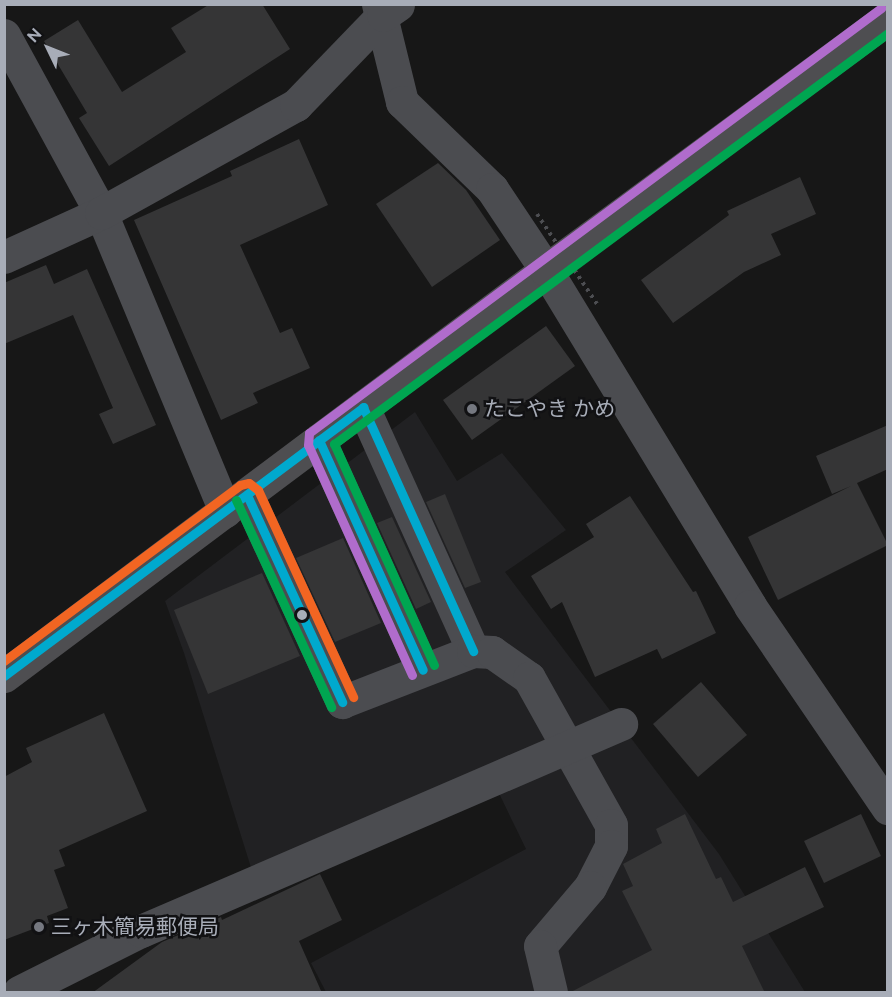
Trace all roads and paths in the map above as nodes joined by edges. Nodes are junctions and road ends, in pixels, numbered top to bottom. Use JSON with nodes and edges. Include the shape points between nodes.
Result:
{"nodes":[{"id":1,"x":387,"y":8,"type":"edge"},
{"id":2,"x":888,"y":18,"type":"edge"},
{"id":3,"x":4,"y":35,"type":"edge"},
{"id":4,"x":101,"y":213,"type":"junction"},
{"id":5,"x":537,"y":214,"type":"dead end"},
{"id":6,"x":4,"y":257,"type":"edge"},
{"id":7,"x":546,"y":270,"type":"junction"},
{"id":8,"x":597,"y":304,"type":"dead end"},
{"id":9,"x":363,"y":407,"type":"junction"},
{"id":10,"x":319,"y":440,"type":"junction"},
{"id":11,"x":236,"y":503,"type":"junction"},
{"id":12,"x":473,"y":651,"type":"junction"},
{"id":13,"x":423,"y":670,"type":"junction"},
{"id":14,"x":4,"y":676,"type":"edge"},
{"id":15,"x":621,"y":724,"type":"dead end"},
{"id":16,"x":568,"y":747,"type":"junction"},
{"id":17,"x":888,"y":808,"type":"edge"},
{"id":18,"x":19,"y":993,"type":"edge"},
{"id":19,"x":551,"y":993,"type":"edge"}],
"edges":[{"from":1,"to":4,"type":"street","via":[[296,105]]},
{"from":1,"to":7,"type":"street","via":[[402,102],[492,189]]},
{"from":2,"to":7,"type":"highway"},
{"from":3,"to":4,"type":"street"},
{"from":4,"to":6,"type":"street"},
{"from":4,"to":11,"type":"street"},
{"from":5,"to":8,"type":"path","bridge":true},
{"from":7,"to":9,"type":"highway"},
{"from":7,"to":17,"type":"street","via":[[750,606]]},
{"from":9,"to":10,"type":"highway"},
{"from":9,"to":12,"type":"street"},
{"from":10,"to":11,"type":"highway"},
{"from":10,"to":13,"type":"street"},
{"from":11,"to":13,"type":"street","via":[[342,702]]},
{"from":11,"to":14,"type":"highway"},
{"from":12,"to":13,"type":"street"},
{"from":12,"to":16,"type":"street","via":[[492,652],[529,678]]},
{"from":15,"to":16,"type":"street"},
{"from":16,"to":18,"type":"street","via":[[141,931]]},
{"from":16,"to":19,"type":"street","via":[[611,825],[611,846],[590,887],[540,946]]}]}
